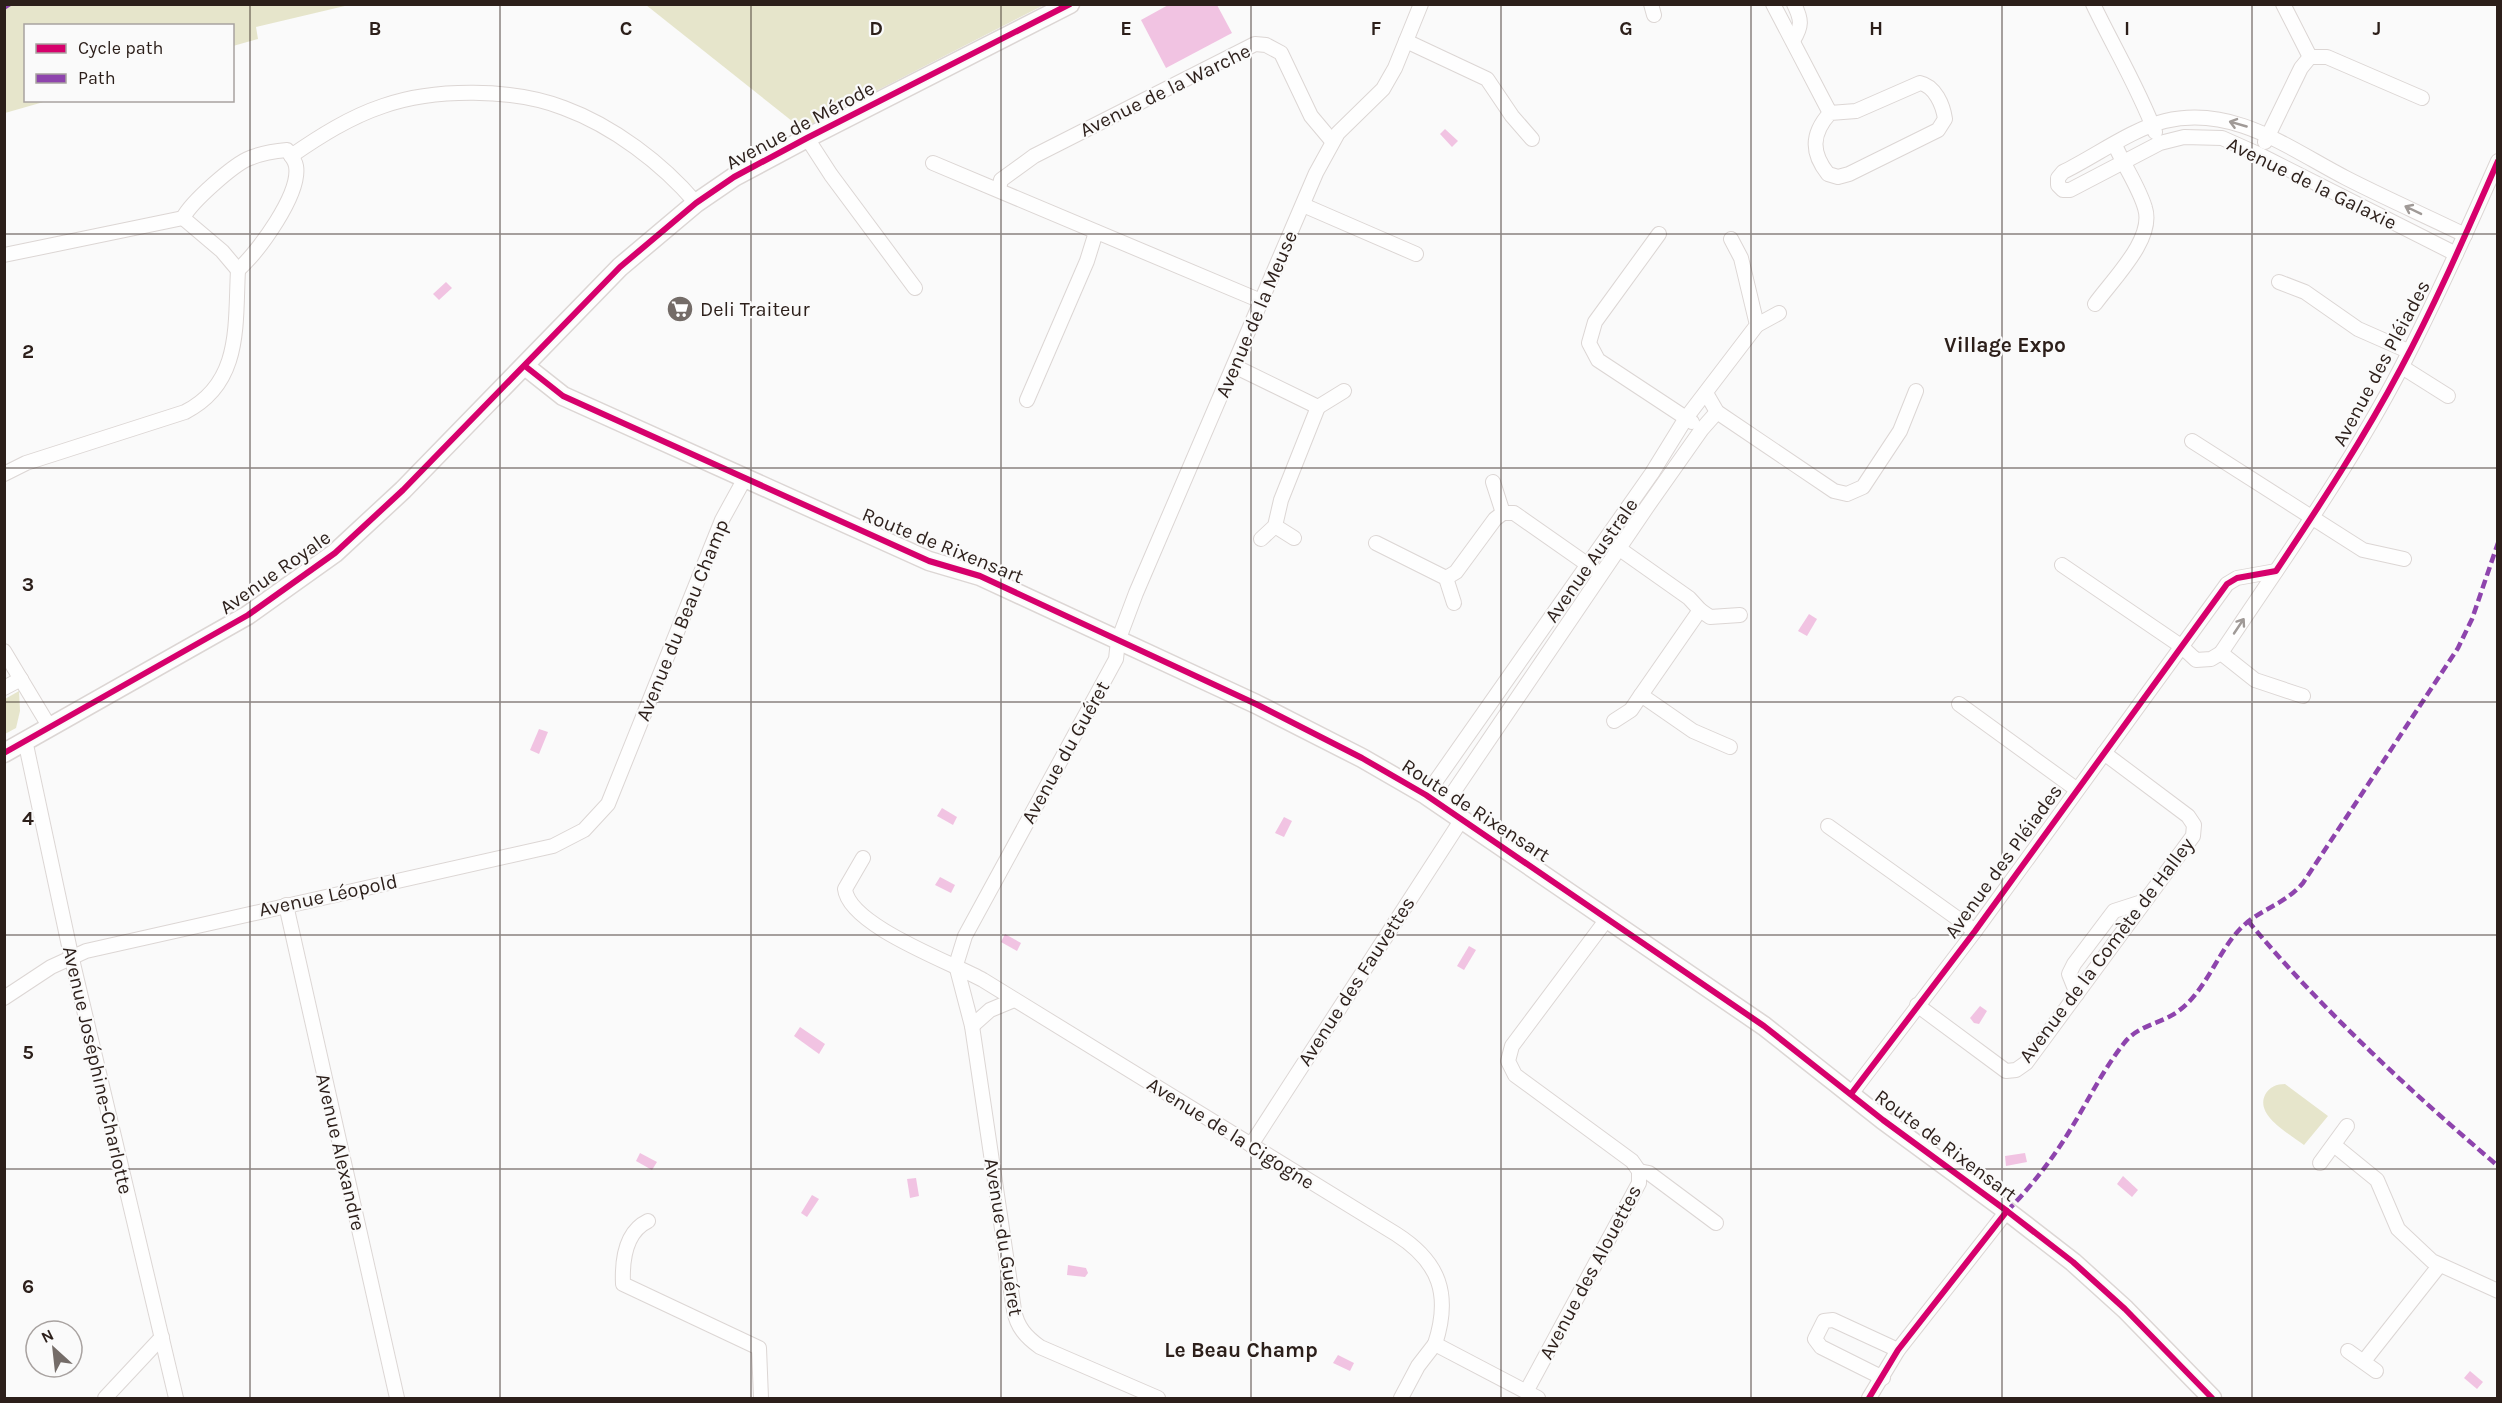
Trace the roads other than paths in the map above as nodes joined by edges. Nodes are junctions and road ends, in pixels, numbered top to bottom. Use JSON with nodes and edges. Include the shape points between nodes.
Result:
{"nodes":[{"id":1,"x":1070,"y":4,"type":"edge"},
{"id":2,"x":1421,"y":4,"type":"edge"},
{"id":3,"x":1773,"y":4,"type":"edge"},
{"id":4,"x":1794,"y":4,"type":"edge"},
{"id":5,"x":2093,"y":4,"type":"edge"},
{"id":6,"x":2283,"y":4,"type":"edge"},
{"id":7,"x":1406,"y":41,"type":"junction"},
{"id":8,"x":1793,"y":41,"type":"junction"},
{"id":9,"x":2310,"y":57,"type":"junction"},
{"id":10,"x":2421,"y":98,"type":"dead end"},
{"id":11,"x":1830,"y":114,"type":"junction"},
{"id":12,"x":2153,"y":125,"type":"junction"},
{"id":13,"x":2268,"y":136,"type":"junction"},
{"id":14,"x":807,"y":138,"type":"junction"},
{"id":15,"x":1532,"y":139,"type":"dead end"},
{"id":16,"x":1332,"y":141,"type":"junction"},
{"id":17,"x":2160,"y":143,"type":"junction"},
{"id":18,"x":2115,"y":145,"type":"junction"},
{"id":19,"x":2258,"y":154,"type":"junction"},
{"id":20,"x":291,"y":156,"type":"junction"},
{"id":21,"x":2498,"y":161,"type":"edge"},
{"id":22,"x":933,"y":163,"type":"dead end"},
{"id":23,"x":2123,"y":163,"type":"junction"},
{"id":24,"x":999,"y":188,"type":"junction"},
{"id":25,"x":696,"y":203,"type":"junction"},
{"id":26,"x":1303,"y":204,"type":"junction"},
{"id":27,"x":183,"y":218,"type":"junction"},
{"id":28,"x":1096,"y":232,"type":"junction"},
{"id":29,"x":1659,"y":234,"type":"dead end"},
{"id":30,"x":2465,"y":235,"type":"junction"},
{"id":31,"x":1731,"y":239,"type":"dead end"},
{"id":32,"x":1416,"y":254,"type":"dead end"},
{"id":33,"x":2456,"y":254,"type":"junction"},
{"id":34,"x":4,"y":255,"type":"edge"},
{"id":35,"x":238,"y":270,"type":"junction"},
{"id":36,"x":2279,"y":282,"type":"dead end"},
{"id":37,"x":915,"y":288,"type":"dead end"},
{"id":38,"x":1261,"y":300,"type":"junction"},
{"id":39,"x":2095,"y":304,"type":"dead end"},
{"id":40,"x":1779,"y":313,"type":"dead end"},
{"id":41,"x":1757,"y":325,"type":"junction"},
{"id":42,"x":2408,"y":351,"type":"junction"},
{"id":43,"x":525,"y":366,"type":"junction"},
{"id":44,"x":1234,"y":366,"type":"junction"},
{"id":45,"x":2402,"y":367,"type":"junction"},
{"id":46,"x":1344,"y":391,"type":"dead end"},
{"id":47,"x":1916,"y":391,"type":"dead end"},
{"id":48,"x":1706,"y":393,"type":"junction"},
{"id":49,"x":2448,"y":396,"type":"dead end"},
{"id":50,"x":1027,"y":400,"type":"dead end"},
{"id":51,"x":1318,"y":407,"type":"junction"},
{"id":52,"x":1717,"y":412,"type":"junction"},
{"id":53,"x":1686,"y":418,"type":"junction"},
{"id":54,"x":1702,"y":429,"type":"junction"},
{"id":55,"x":2192,"y":441,"type":"dead end"},
{"id":56,"x":4,"y":474,"type":"edge"},
{"id":57,"x":745,"y":478,"type":"junction"},
{"id":58,"x":1493,"y":482,"type":"dead end"},
{"id":59,"x":1503,"y":513,"type":"junction"},
{"id":60,"x":2313,"y":516,"type":"junction"},
{"id":61,"x":1275,"y":526,"type":"junction"},
{"id":62,"x":1294,"y":538,"type":"dead end"},
{"id":63,"x":1605,"y":538,"type":"junction"},
{"id":64,"x":1261,"y":539,"type":"dead end"},
{"id":65,"x":1376,"y":543,"type":"dead end"},
{"id":66,"x":1620,"y":549,"type":"junction"},
{"id":67,"x":2404,"y":560,"type":"dead end"},
{"id":68,"x":1587,"y":563,"type":"junction"},
{"id":69,"x":2062,"y":565,"type":"dead end"},
{"id":70,"x":2276,"y":571,"type":"junction"},
{"id":71,"x":1603,"y":576,"type":"junction"},
{"id":72,"x":1446,"y":578,"type":"junction"},
{"id":73,"x":1454,"y":603,"type":"dead end"},
{"id":74,"x":1700,"y":610,"type":"junction"},
{"id":75,"x":1740,"y":615,"type":"dead end"},
{"id":76,"x":1118,"y":640,"type":"junction"},
{"id":77,"x":2181,"y":646,"type":"junction"},
{"id":78,"x":4,"y":651,"type":"edge"},
{"id":79,"x":2221,"y":653,"type":"junction"},
{"id":80,"x":21,"y":679,"type":"junction"},
{"id":81,"x":4,"y":688,"type":"edge"},
{"id":82,"x":1641,"y":695,"type":"junction"},
{"id":83,"x":2302,"y":696,"type":"dead end"},
{"id":84,"x":1959,"y":704,"type":"dead end"},
{"id":85,"x":1614,"y":721,"type":"dead end"},
{"id":86,"x":49,"y":726,"type":"junction"},
{"id":87,"x":26,"y":740,"type":"junction"},
{"id":88,"x":1730,"y":747,"type":"dead end"},
{"id":89,"x":4,"y":753,"type":"edge"},
{"id":90,"x":2104,"y":753,"type":"junction"},
{"id":91,"x":623,"y":764,"type":"joint"},
{"id":92,"x":2076,"y":789,"type":"junction"},
{"id":93,"x":1426,"y":795,"type":"junction"},
{"id":94,"x":1444,"y":806,"type":"junction"},
{"id":95,"x":1462,"y":819,"type":"junction"},
{"id":96,"x":1828,"y":826,"type":"dead end"},
{"id":97,"x":863,"y":858,"type":"dead end"},
{"id":98,"x":2145,"y":901,"type":"junction"},
{"id":99,"x":285,"y":905,"type":"junction"},
{"id":100,"x":1607,"y":919,"type":"junction"},
{"id":101,"x":1975,"y":930,"type":"junction"},
{"id":102,"x":71,"y":956,"type":"junction"},
{"id":103,"x":956,"y":965,"type":"junction"},
{"id":104,"x":2077,"y":994,"type":"junction"},
{"id":105,"x":4,"y":998,"type":"edge"},
{"id":106,"x":1014,"y":1000,"type":"junction"},
{"id":107,"x":1917,"y":1005,"type":"junction"},
{"id":108,"x":972,"y":1026,"type":"junction"},
{"id":109,"x":1851,"y":1094,"type":"junction"},
{"id":110,"x":2347,"y":1126,"type":"dead end"},
{"id":111,"x":1251,"y":1144,"type":"junction"},
{"id":112,"x":2334,"y":1145,"type":"junction"},
{"id":113,"x":2320,"y":1163,"type":"dead end"},
{"id":114,"x":1639,"y":1171,"type":"junction"},
{"id":115,"x":2007,"y":1211,"type":"junction"},
{"id":116,"x":648,"y":1221,"type":"dead end"},
{"id":117,"x":1716,"y":1223,"type":"dead end"},
{"id":118,"x":2439,"y":1266,"type":"junction"},
{"id":119,"x":2498,"y":1291,"type":"edge"},
{"id":120,"x":162,"y":1337,"type":"junction"},
{"id":121,"x":1435,"y":1344,"type":"junction"},
{"id":122,"x":1898,"y":1350,"type":"junction"},
{"id":123,"x":2348,"y":1351,"type":"dead end"},
{"id":124,"x":2364,"y":1361,"type":"junction"},
{"id":125,"x":2376,"y":1371,"type":"dead end"},
{"id":126,"x":1883,"y":1378,"type":"junction"},
{"id":127,"x":1532,"y":1395,"type":"edge"},
{"id":128,"x":105,"y":1398,"type":"edge"},
{"id":129,"x":176,"y":1398,"type":"edge"},
{"id":130,"x":397,"y":1398,"type":"edge"},
{"id":131,"x":761,"y":1398,"type":"edge"},
{"id":132,"x":1158,"y":1398,"type":"edge"},
{"id":133,"x":1401,"y":1398,"type":"edge"},
{"id":134,"x":1869,"y":1398,"type":"edge"},
{"id":135,"x":2212,"y":1398,"type":"edge"}],
"edges":[{"from":1,"to":14,"type":"street","name":"Avenue de Mérode"},
{"from":2,"to":7,"type":"street","name":"Avenue de la Meuse"},
{"from":3,"to":8,"type":"street"},
{"from":4,"to":8,"type":"street","via":[[1801,28]]},
{"from":5,"to":12,"type":"street","via":[[2114,49],[2135,81]]},
{"from":6,"to":9,"type":"street"},
{"from":7,"to":15,"type":"street","via":[[1487,79]]},
{"from":7,"to":16,"type":"street","name":"Avenue de la Meuse","via":[[1383,89]]},
{"from":8,"to":11,"type":"street"},
{"from":9,"to":10,"type":"street","via":[[2327,57]]},
{"from":9,"to":13,"type":"street"},
{"from":11,"to":11,"type":"street","via":[[1817,132],[1814,146],[1826,172],[1838,177],[1938,130],[1944,119],[1935,94],[1920,83],[1856,111]]},
{"from":13,"to":12,"type":"street","name":"Avenue de la Galaxie","one_way":true,"via":[[2214,118],[2191,117]]},
{"from":12,"to":17,"type":"street"},
{"from":12,"to":18,"type":"street","name":"Avenue de la Galaxie"},
{"from":13,"to":19,"type":"street"},
{"from":30,"to":13,"type":"street","name":"Avenue de la Galaxie","one_way":true},
{"from":14,"to":25,"type":"street","name":"Avenue de Mérode","via":[[734,177]]},
{"from":14,"to":37,"type":"street","name":"Avenue de Mérode"},
{"from":16,"to":24,"type":"street","name":"Avenue de la Warche","via":[[1311,116],[1281,53],[1255,44],[1025,161],[1001,180]]},
{"from":16,"to":26,"type":"street","name":"Avenue de la Meuse"},
{"from":17,"to":19,"type":"street","name":"Avenue de la Galaxie","via":[[2184,137],[2222,138]]},
{"from":17,"to":23,"type":"street","name":"Avenue de la Galaxie"},
{"from":18,"to":23,"type":"street"},
{"from":18,"to":23,"type":"street","name":"Avenue de la Galaxie","via":[[2063,172],[2058,185],[2070,190]]},
{"from":19,"to":33,"type":"street","name":"Avenue de la Galaxie"},
{"from":20,"to":25,"type":"street","via":[[324,134],[385,105],[443,95],[515,96],[563,107],[611,131],[679,182]]},
{"from":20,"to":27,"type":"street","via":[[287,150],[269,151],[247,159],[198,198]]},
{"from":20,"to":35,"type":"street","via":[[296,174],[291,196]]},
{"from":21,"to":30,"type":"street","name":"Avenue des Pléiades"},
{"from":22,"to":24,"type":"street"},
{"from":23,"to":39,"type":"street","via":[[2145,207],[2146,223],[2140,241]]},
{"from":24,"to":28,"type":"street"},
{"from":25,"to":43,"type":"street","name":"Avenue de Mérode","via":[[620,267]]},
{"from":26,"to":32,"type":"street"},
{"from":26,"to":38,"type":"street","name":"Avenue de la Meuse"},
{"from":27,"to":34,"type":"street"},
{"from":27,"to":35,"type":"street"},
{"from":28,"to":38,"type":"street"},
{"from":28,"to":50,"type":"street"},
{"from":29,"to":53,"type":"street","via":[[1595,322],[1589,343],[1598,360]]},
{"from":30,"to":33,"type":"street","name":"Avenue des Pléiades"},
{"from":31,"to":41,"type":"street","via":[[1741,258]]},
{"from":33,"to":42,"type":"street","name":"Avenue des Pléiades"},
{"from":35,"to":56,"type":"street","via":[[234,347],[223,378],[201,404]]},
{"from":36,"to":42,"type":"street","via":[[2305,292],[2358,329]]},
{"from":38,"to":44,"type":"street","name":"Avenue de la Meuse"},
{"from":40,"to":41,"type":"street","name":"Avenue Australe"},
{"from":41,"to":48,"type":"street","name":"Avenue Australe"},
{"from":42,"to":45,"type":"street","name":"Avenue des Pléiades"},
{"from":43,"to":57,"type":"street","name":"Route de Rixensart","via":[[563,396]]},
{"from":43,"to":86,"type":"street","name":"Avenue Royale","via":[[335,553],[248,615]]},
{"from":44,"to":51,"type":"street"},
{"from":44,"to":76,"type":"street","name":"Avenue de la Meuse"},
{"from":45,"to":49,"type":"street"},
{"from":45,"to":60,"type":"street","name":"Avenue des Pléiades"},
{"from":46,"to":51,"type":"street"},
{"from":47,"to":52,"type":"street","via":[[1900,431],[1870,476],[1858,490],[1847,494],[1834,491]]},
{"from":48,"to":52,"type":"street"},
{"from":48,"to":53,"type":"street","name":"Avenue Australe"},
{"from":51,"to":61,"type":"street","via":[[1281,500]]},
{"from":52,"to":54,"type":"street","name":"Avenue Australe"},
{"from":53,"to":54,"type":"street"},
{"from":53,"to":63,"type":"street","name":"Avenue Australe"},
{"from":54,"to":66,"type":"street","name":"Avenue Australe"},
{"from":55,"to":60,"type":"street"},
{"from":57,"to":76,"type":"street","name":"Route de Rixensart","via":[[929,561],[980,576]]},
{"from":57,"to":91,"type":"street","name":"Avenue du Beau Champ","via":[[722,520]]},
{"from":58,"to":59,"type":"street"},
{"from":59,"to":68,"type":"street","via":[[1514,513]]},
{"from":59,"to":72,"type":"street","via":[[1456,572]]},
{"from":60,"to":67,"type":"street","via":[[2363,550]]},
{"from":60,"to":70,"type":"street","name":"Avenue des Pléiades"},
{"from":61,"to":62,"type":"street"},
{"from":61,"to":64,"type":"street"},
{"from":63,"to":66,"type":"street"},
{"from":63,"to":68,"type":"street","name":"Avenue Australe"},
{"from":65,"to":72,"type":"street"},
{"from":66,"to":71,"type":"street","name":"Avenue Australe"},
{"from":66,"to":74,"type":"street"},
{"from":68,"to":71,"type":"street"},
{"from":68,"to":93,"type":"street","name":"Avenue Australe"},
{"from":69,"to":77,"type":"street"},
{"from":70,"to":77,"type":"street","name":"Avenue des Pléiades","via":[[2237,578],[2227,584]]},
{"from":79,"to":70,"type":"street","name":"Avenue des Pléiades","one_way":true},
{"from":71,"to":94,"type":"street","name":"Avenue Australe"},
{"from":72,"to":73,"type":"street"},
{"from":74,"to":75,"type":"street","via":[[1710,617]]},
{"from":74,"to":82,"type":"street"},
{"from":76,"to":93,"type":"street","name":"Route de Rixensart","via":[[1315,733]]},
{"from":76,"to":103,"type":"street","name":"Avenue du Guéret","via":[[1116,659],[965,936]]},
{"from":77,"to":79,"type":"street","via":[[2196,660],[2211,659]]},
{"from":77,"to":90,"type":"street","name":"Avenue des Pléiades"},
{"from":78,"to":80,"type":"street"},
{"from":79,"to":83,"type":"street","via":[[2255,680]]},
{"from":80,"to":81,"type":"street"},
{"from":80,"to":86,"type":"street"},
{"from":82,"to":85,"type":"street","via":[[1631,710]]},
{"from":82,"to":88,"type":"street","via":[[1693,730]]},
{"from":84,"to":92,"type":"street"},
{"from":86,"to":87,"type":"street","name":"Avenue Royale"},
{"from":87,"to":89,"type":"street","name":"Avenue Royale"},
{"from":87,"to":102,"type":"street","name":"Avenue Joséphine-Charlotte"},
{"from":90,"to":92,"type":"street","name":"Avenue des Pléiades"},
{"from":90,"to":98,"type":"street","name":"Avenue de la Comète de Halley","via":[[2188,816],[2194,825],[2193,836]]},
{"from":91,"to":99,"type":"street","name":"Avenue Léopold","via":[[608,804],[595,820],[554,846]]},
{"from":92,"to":101,"type":"street","name":"Avenue des Pléiades"},
{"from":93,"to":94,"type":"street","name":"Route de Rixensart"},
{"from":94,"to":95,"type":"street","name":"Route de Rixensart"},
{"from":95,"to":100,"type":"street","name":"Route de Rixensart"},
{"from":95,"to":111,"type":"street","name":"Avenue des Fauvettes"},
{"from":96,"to":101,"type":"street"},
{"from":97,"to":103,"type":"street","name":"Avenue de la Cigogne","via":[[845,890],[850,904],[872,922]]},
{"from":98,"to":104,"type":"street","name":"Avenue de la Comète de Halley"},
{"from":98,"to":104,"type":"street","via":[[2115,911],[2074,964],[2069,974]]},
{"from":99,"to":102,"type":"street","name":"Avenue Léopold"},
{"from":99,"to":130,"type":"street","name":"Avenue Alexandre"},
{"from":100,"to":109,"type":"street","name":"Route de Rixensart","via":[[1764,1026]]},
{"from":100,"to":114,"type":"street","name":"Avenue des Alouettes","via":[[1512,1046],[1508,1061],[1515,1075],[1632,1161]]},
{"from":101,"to":107,"type":"street","name":"Avenue des Pléiades"},
{"from":102,"to":105,"type":"street","name":"Avenue Léopold"},
{"from":102,"to":120,"type":"street","name":"Avenue Joséphine-Charlotte"},
{"from":103,"to":106,"type":"street","name":"Avenue de la Cigogne"},
{"from":103,"to":108,"type":"street","name":"Avenue du Guéret"},
{"from":104,"to":107,"type":"street","name":"Avenue de la Comète de Halley","via":[[2026,1063],[2006,1071]]},
{"from":106,"to":108,"type":"street","via":[[990,1010]]},
{"from":106,"to":111,"type":"street","name":"Avenue de la Cigogne"},
{"from":107,"to":109,"type":"street","name":"Avenue des Pléiades"},
{"from":108,"to":132,"type":"street","name":"Avenue du Guéret","via":[[1019,1325],[1040,1347]]},
{"from":109,"to":115,"type":"street","name":"Route de Rixensart"},
{"from":110,"to":112,"type":"street"},
{"from":111,"to":121,"type":"street","name":"Avenue de la Cigogne","via":[[1422,1253],[1441,1289],[1443,1314]]},
{"from":112,"to":113,"type":"street"},
{"from":112,"to":118,"type":"street","via":[[2377,1180],[2398,1229]]},
{"from":114,"to":117,"type":"street","via":[[1649,1173]]},
{"from":114,"to":127,"type":"street","name":"Avenue des Alouettes","via":[[1640,1183]]},
{"from":115,"to":122,"type":"street"},
{"from":115,"to":135,"type":"street","name":"Route de Rixensart","via":[[2125,1309]]},
{"from":116,"to":131,"type":"street","via":[[632,1232],[623,1266],[623,1284],[759,1348]]},
{"from":118,"to":119,"type":"street"},
{"from":118,"to":124,"type":"street"},
{"from":120,"to":128,"type":"street"},
{"from":120,"to":129,"type":"street","name":"Avenue Joséphine-Charlotte"},
{"from":121,"to":127,"type":"street"},
{"from":121,"to":133,"type":"street"},
{"from":122,"to":126,"type":"street"},
{"from":122,"to":126,"type":"street","via":[[1833,1320],[1824,1321],[1815,1339],[1821,1347]]},
{"from":123,"to":124,"type":"street"},
{"from":124,"to":125,"type":"street"},
{"from":126,"to":134,"type":"street"}]}
